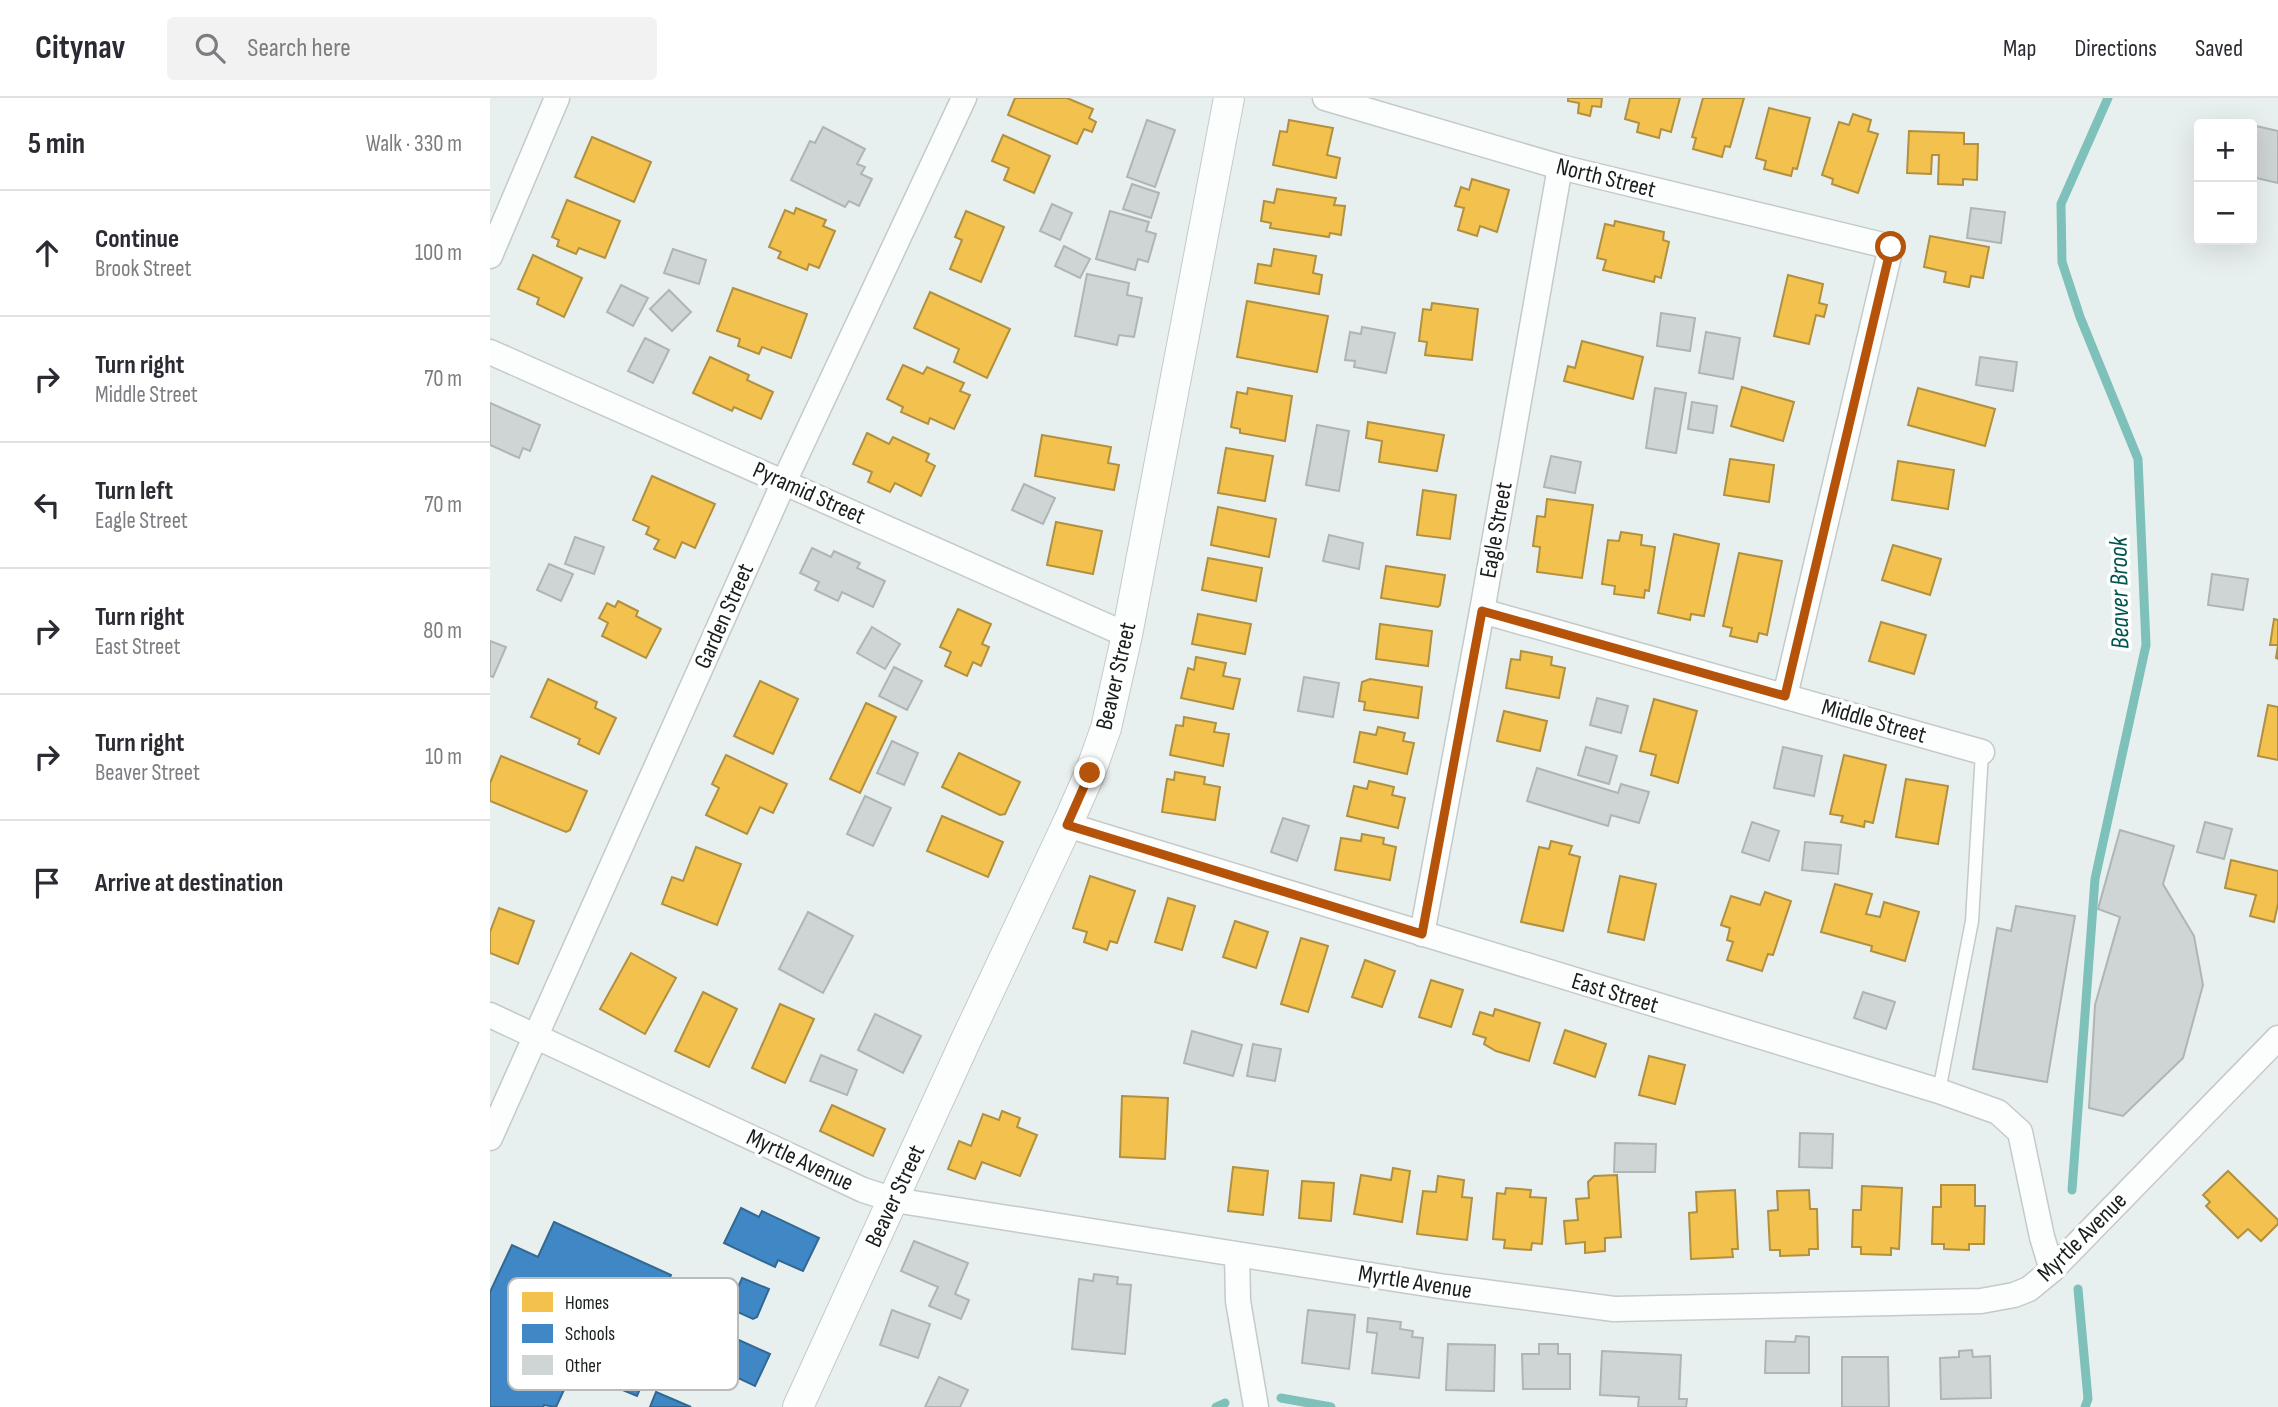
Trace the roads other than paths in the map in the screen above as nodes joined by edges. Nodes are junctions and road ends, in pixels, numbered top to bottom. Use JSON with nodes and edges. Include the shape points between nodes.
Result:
{"nodes":[{"id":1,"x":557,"y":98,"type":"edge"},
{"id":2,"x":964,"y":98,"type":"edge"},
{"id":3,"x":1229,"y":98,"type":"edge"},
{"id":4,"x":1325,"y":98,"type":"edge"},
{"id":5,"x":1560,"y":167,"type":"junction"},
{"id":6,"x":490,"y":256,"type":"edge"},
{"id":7,"x":490,"y":352,"type":"edge"},
{"id":8,"x":784,"y":482,"type":"junction"},
{"id":9,"x":1482,"y":611,"type":"junction"},
{"id":10,"x":1127,"y":635,"type":"junction"},
{"id":11,"x":1785,"y":696,"type":"junction"},
{"id":12,"x":1982,"y":752,"type":"joint"},
{"id":13,"x":1067,"y":825,"type":"junction"},
{"id":14,"x":1422,"y":934,"type":"junction"},
{"id":15,"x":490,"y":1015,"type":"edge"},
{"id":16,"x":537,"y":1036,"type":"junction"},
{"id":17,"x":2278,"y":1038,"type":"edge"},
{"id":18,"x":1940,"y":1091,"type":"junction"},
{"id":19,"x":490,"y":1138,"type":"edge"},
{"id":20,"x":894,"y":1200,"type":"junction"},
{"id":21,"x":1237,"y":1255,"type":"junction"},
{"id":22,"x":2052,"y":1270,"type":"junction"},
{"id":23,"x":798,"y":1407,"type":"edge"},
{"id":24,"x":1256,"y":1407,"type":"edge"}],
"edges":[{"from":1,"to":6,"type":"street"},
{"from":2,"to":8,"type":"street","name":"Garden Street"},
{"from":3,"to":10,"type":"street","name":"Beaver Street"},
{"from":4,"to":5,"type":"street","name":"North Street"},
{"from":5,"to":9,"type":"street","name":"Eagle Street"},
{"from":5,"to":11,"type":"street","name":"North Street","via":[[1891,247]]},
{"from":7,"to":8,"type":"street","name":"Pyramid Street"},
{"from":8,"to":10,"type":"street","name":"Pyramid Street"},
{"from":8,"to":16,"type":"street","name":"Garden Street"},
{"from":9,"to":11,"type":"street","name":"Middle Street"},
{"from":9,"to":14,"type":"street","name":"Eagle Street"},
{"from":10,"to":13,"type":"street","name":"Beaver Street","via":[[1106,728]]},
{"from":11,"to":12,"type":"street","name":"Middle Street"},
{"from":12,"to":18,"type":"lane","via":[[1972,921]]},
{"from":13,"to":14,"type":"street","name":"East Street"},
{"from":13,"to":20,"type":"street","name":"Beaver Street"},
{"from":14,"to":18,"type":"street","name":"East Street"},
{"from":15,"to":16,"type":"street","name":"Myrtle Avenue"},
{"from":16,"to":19,"type":"street","name":"Garden Street"},
{"from":16,"to":20,"type":"street","name":"Myrtle Avenue","via":[[863,1190]]},
{"from":17,"to":22,"type":"street","name":"Myrtle Avenue"},
{"from":18,"to":22,"type":"street","name":"East Street","via":[[1998,1112],[2020,1132]]},
{"from":20,"to":21,"type":"street","name":"Myrtle Avenue"},
{"from":20,"to":23,"type":"street","name":"Beaver Street"},
{"from":21,"to":22,"type":"street","name":"Myrtle Avenue","via":[[1614,1309],[1982,1301],[2029,1289]]},
{"from":21,"to":24,"type":"street","via":[[1238,1301]]}]}
